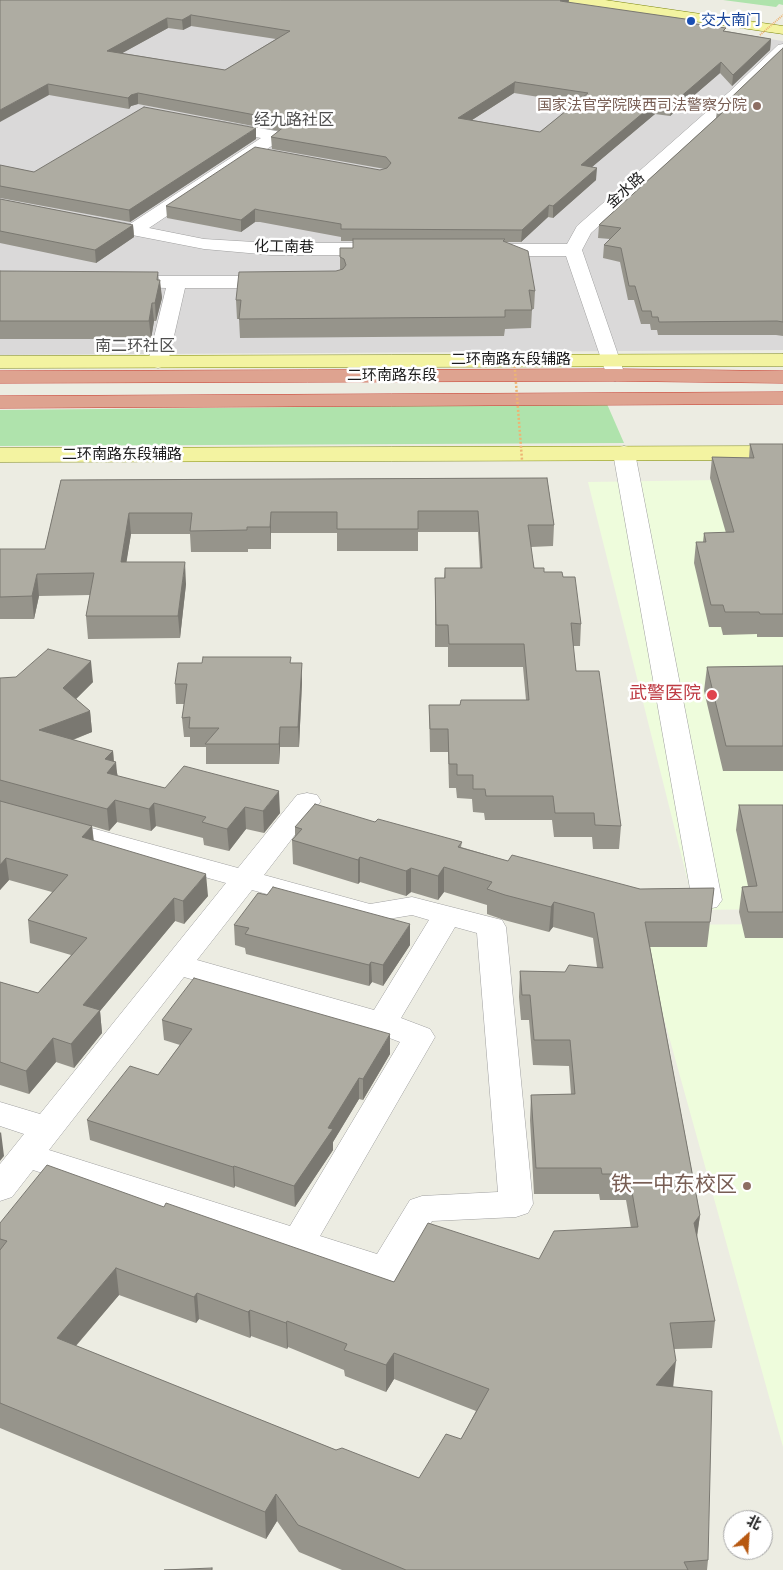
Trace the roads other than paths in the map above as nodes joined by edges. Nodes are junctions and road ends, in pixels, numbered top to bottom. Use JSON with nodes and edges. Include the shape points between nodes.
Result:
{"nodes":[{"id":1,"x":575,"y":0,"type":"edge"},
{"id":2,"x":652,"y":0,"type":"edge"},
{"id":3,"x":783,"y":17,"type":"edge"},
{"id":4,"x":783,"y":30,"type":"edge"},
{"id":5,"x":783,"y":48,"type":"edge"},
{"id":6,"x":207,"y":124,"type":"edge"},
{"id":7,"x":252,"y":152,"type":"junction"},
{"id":8,"x":280,"y":157,"type":"edge"},
{"id":9,"x":78,"y":219,"type":"edge"},
{"id":10,"x":133,"y":230,"type":"junction"},
{"id":11,"x":398,"y":250,"type":"edge"},
{"id":12,"x":466,"y":250,"type":"edge"},
{"id":13,"x":573,"y":250,"type":"junction"},
{"id":14,"x":108,"y":282,"type":"edge"},
{"id":15,"x":177,"y":282,"type":"junction"},
{"id":16,"x":296,"y":282,"type":"edge"},
{"id":17,"x":783,"y":360,"type":"edge"},
{"id":18,"x":0,"y":362,"type":"edge"},
{"id":19,"x":158,"y":362,"type":"junction"},
{"id":20,"x":613,"y":368,"type":"junction"},
{"id":21,"x":0,"y":377,"type":"edge"},
{"id":22,"x":783,"y":377,"type":"edge"},
{"id":23,"x":783,"y":398,"type":"edge"},
{"id":24,"x":0,"y":402,"type":"edge"},
{"id":25,"x":783,"y":453,"type":"edge"},
{"id":26,"x":624,"y":454,"type":"junction"},
{"id":27,"x":0,"y":455,"type":"edge"},
{"id":28,"x":307,"y":801,"type":"dead end"},
{"id":29,"x":0,"y":811,"type":"edge"},
{"id":30,"x":245,"y":879,"type":"junction"},
{"id":31,"x":707,"y":900,"type":"edge"},
{"id":32,"x":447,"y":915,"type":"junction"},
{"id":33,"x":177,"y":965,"type":"junction"},
{"id":34,"x":382,"y":1024,"type":"junction"},
{"id":35,"x":0,"y":1114,"type":"edge"},
{"id":36,"x":48,"y":1129,"type":"junction"},
{"id":37,"x":26,"y":1156,"type":"junction"},
{"id":38,"x":0,"y":1188,"type":"edge"},
{"id":39,"x":298,"y":1242,"type":"junction"}],
"edges":[{"from":1,"to":4,"type":"main road"},
{"from":2,"to":3,"type":"main road"},
{"from":5,"to":13,"type":"street","name":"金水路","via":[[583,230]]},
{"from":6,"to":7,"type":"street","via":[[276,136]]},
{"from":7,"to":8,"type":"street"},
{"from":7,"to":10,"type":"street"},
{"from":9,"to":10,"type":"street","name":"化工南巷"},
{"from":10,"to":11,"type":"street","name":"化工南巷","via":[[204,244],[271,249]]},
{"from":12,"to":13,"type":"street"},
{"from":13,"to":20,"type":"street"},
{"from":14,"to":15,"type":"street"},
{"from":15,"to":16,"type":"street"},
{"from":15,"to":19,"type":"street"},
{"from":17,"to":20,"type":"main road","name":"二环南路东段辅路"},
{"from":18,"to":19,"type":"main road","name":"二环南路东段辅路"},
{"from":19,"to":20,"type":"main road","name":"二环南路东段辅路"},
{"from":20,"to":21,"type":"highway","name":"二环南路东段"},
{"from":20,"to":22,"type":"highway","name":"二环南路东段"},
{"from":23,"to":24,"type":"highway","name":"二环南路东段"},
{"from":25,"to":26,"type":"main road","name":"二环南路东段辅路"},
{"from":26,"to":27,"type":"main road","name":"二环南路东段辅路"},
{"from":26,"to":31,"type":"street"},
{"from":28,"to":30,"type":"street"},
{"from":29,"to":30,"type":"street"},
{"from":30,"to":32,"type":"street","via":[[370,913],[412,906]]},
{"from":30,"to":33,"type":"street"},
{"from":32,"to":34,"type":"street"},
{"from":32,"to":39,"type":"street","via":[[491,927],[516,1204],[422,1209],[386,1270]]},
{"from":33,"to":34,"type":"street"},
{"from":33,"to":36,"type":"street"},
{"from":34,"to":39,"type":"street","via":[[419,1037]]},
{"from":35,"to":36,"type":"street"},
{"from":36,"to":37,"type":"street"},
{"from":37,"to":38,"type":"street"},
{"from":37,"to":39,"type":"street"}]}
